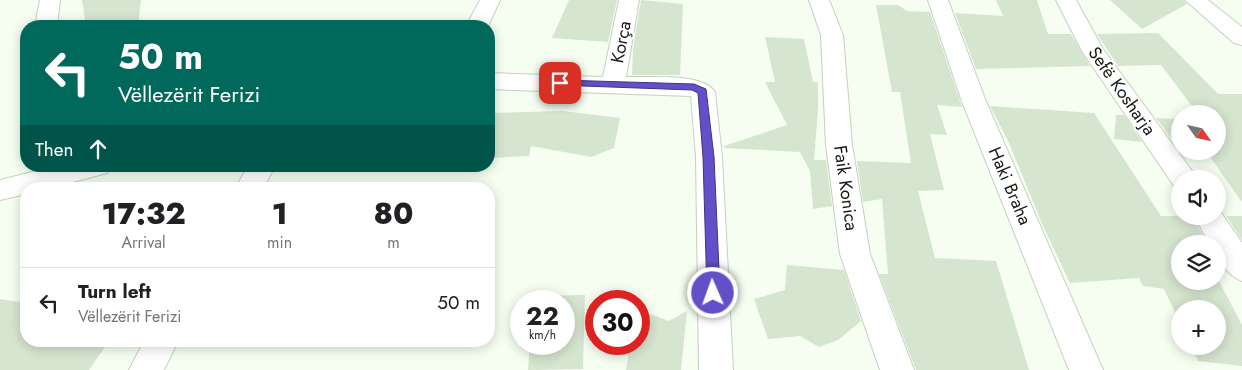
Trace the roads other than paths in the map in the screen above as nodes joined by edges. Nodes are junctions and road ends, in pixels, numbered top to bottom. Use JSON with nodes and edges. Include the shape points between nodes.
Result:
{"nodes":[{"id":1,"x":50,"y":0,"type":"edge"},
{"id":2,"x":490,"y":0,"type":"edge"},
{"id":3,"x":629,"y":0,"type":"edge"},
{"id":4,"x":819,"y":0,"type":"edge"},
{"id":5,"x":938,"y":0,"type":"edge"},
{"id":6,"x":1066,"y":0,"type":"edge"},
{"id":7,"x":1195,"y":0,"type":"edge"},
{"id":8,"x":47,"y":20,"type":"edge"},
{"id":9,"x":480,"y":20,"type":"edge"},
{"id":10,"x":1238,"y":30,"type":"edge"},
{"id":11,"x":495,"y":81,"type":"edge"},
{"id":12,"x":613,"y":84,"type":"junction"},
{"id":13,"x":1178,"y":170,"type":"edge"},
{"id":14,"x":63,"y":172,"type":"edge"},
{"id":15,"x":17,"y":180,"type":"edge"},
{"id":16,"x":1214,"y":225,"type":"edge"},
{"id":17,"x":1242,"y":268,"type":"edge"},
{"id":18,"x":159,"y":347,"type":"edge"},
{"id":19,"x":146,"y":370,"type":"edge"},
{"id":20,"x":716,"y":370,"type":"edge"},
{"id":21,"x":897,"y":370,"type":"edge"},
{"id":22,"x":1086,"y":370,"type":"edge"}],
"edges":[{"from":1,"to":8,"type":"street"},
{"from":2,"to":9,"type":"street"},
{"from":3,"to":12,"type":"street","name":"Korça"},
{"from":4,"to":21,"type":"street","name":"Faik Konica","via":[[832,35],[839,145],[855,254]]},
{"from":5,"to":22,"type":"street","name":"Haki Braha","via":[[973,99]]},
{"from":6,"to":13,"type":"street","name":"Sefë Kosharja","via":[[1093,51]]},
{"from":7,"to":10,"type":"street"},
{"from":11,"to":12,"type":"street"},
{"from":12,"to":20,"type":"street","via":[[694,87],[703,92]]},
{"from":14,"to":15,"type":"street"},
{"from":16,"to":17,"type":"street"},
{"from":18,"to":19,"type":"street"}]}
